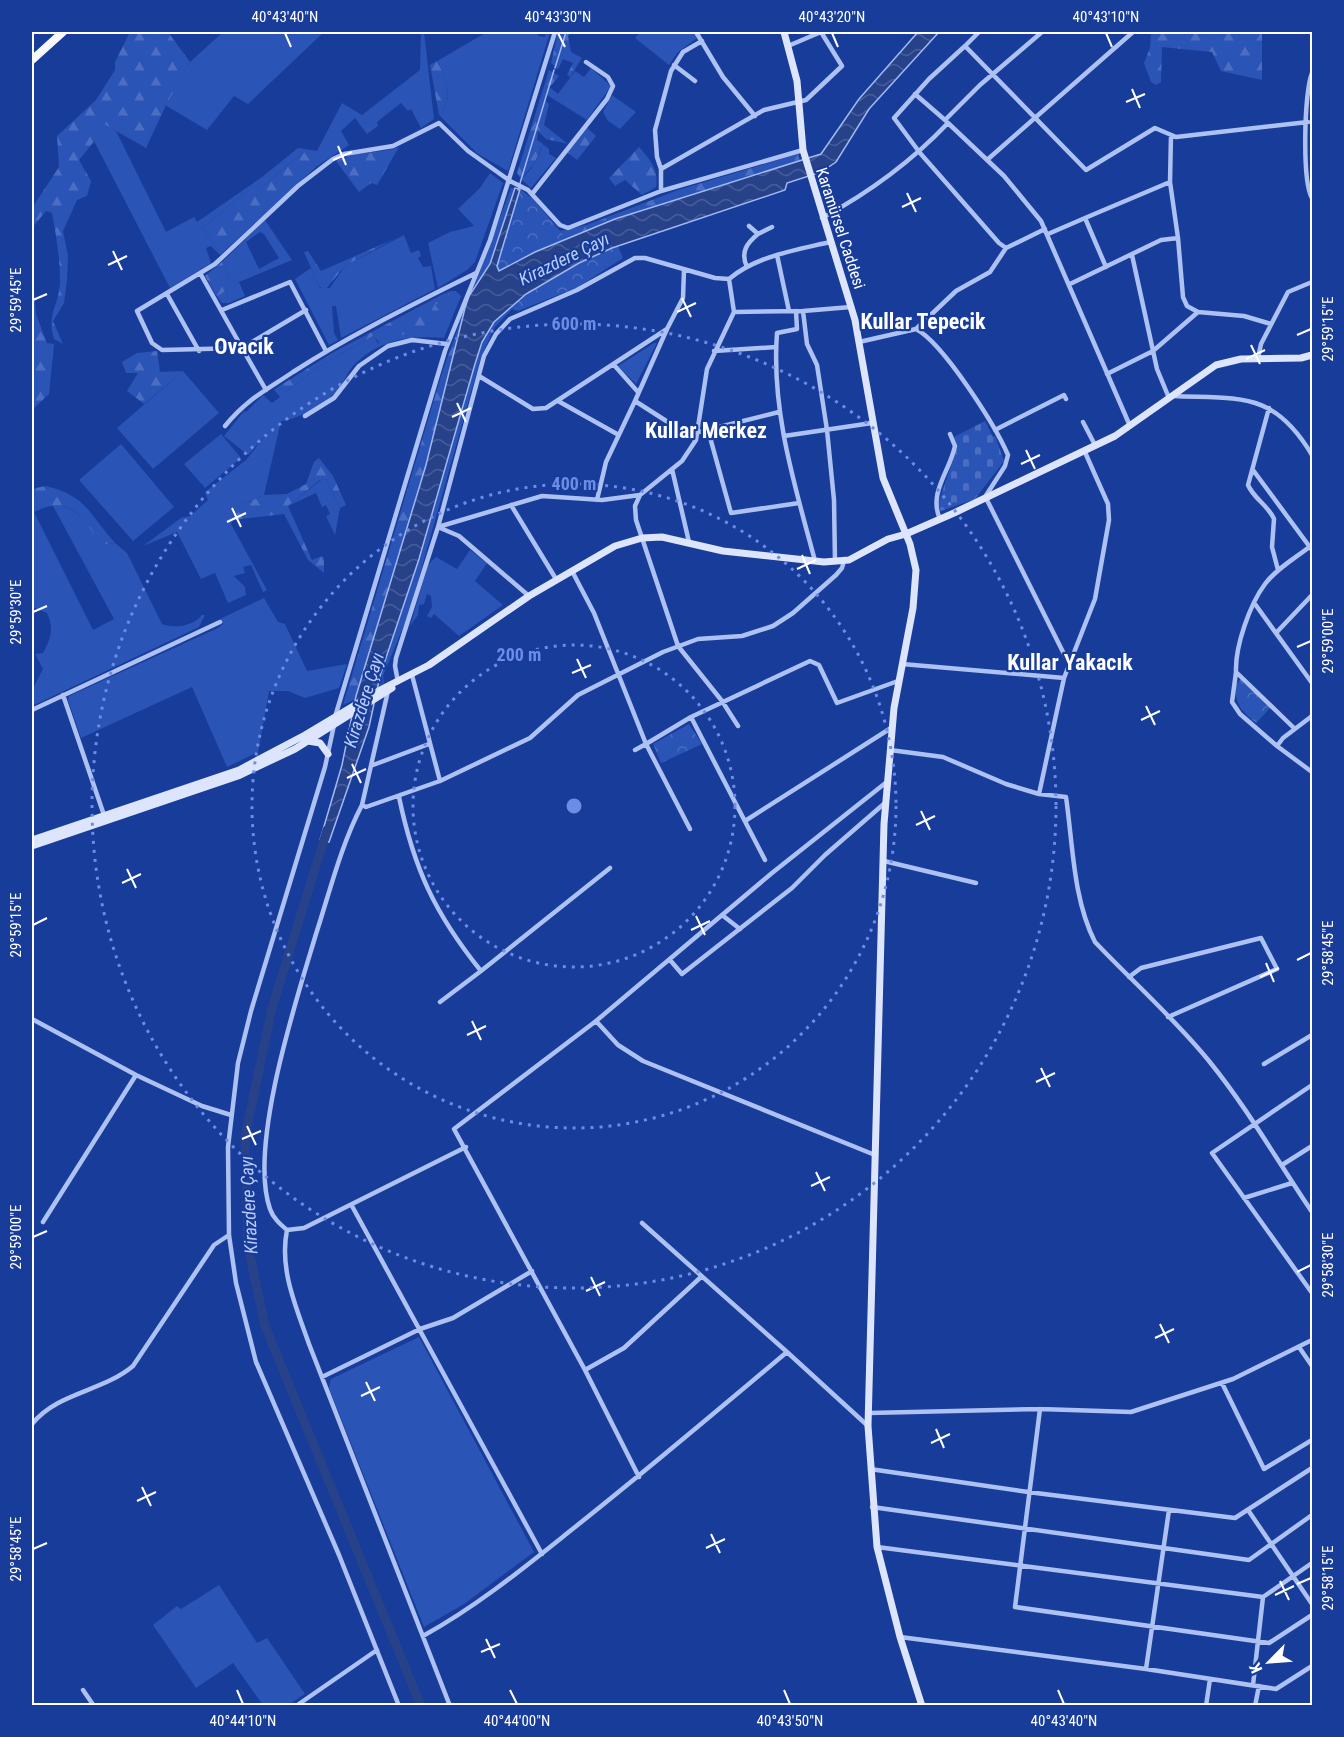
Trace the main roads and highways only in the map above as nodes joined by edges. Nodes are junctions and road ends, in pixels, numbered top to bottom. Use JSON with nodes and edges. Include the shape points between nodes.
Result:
{"nodes":[{"id":1,"x":63,"y":32,"type":"edge"},
{"id":2,"x":784,"y":32,"type":"edge"},
{"id":3,"x":32,"y":60,"type":"edge"},
{"id":4,"x":1312,"y":355,"type":"edge"},
{"id":5,"x":906,"y":534,"type":"junction"},
{"id":6,"x":339,"y":716,"type":"junction"},
{"id":7,"x":308,"y":741,"type":"junction"},
{"id":8,"x":328,"y":754,"type":"road end"},
{"id":9,"x":105,"y":818,"type":"junction"},
{"id":10,"x":32,"y":840,"type":"edge"},
{"id":11,"x":32,"y":846,"type":"edge"},
{"id":12,"x":922,"y":1706,"type":"edge"}],
"edges":[{"from":1,"to":3,"type":"main road"},
{"from":2,"to":5,"type":"main road","name":"Karamürsel Caddesi","via":[[799,104],[803,150],[852,307],[888,494]]},
{"from":4,"to":5,"type":"main road","via":[[1216,365],[1130,426]]},
{"from":5,"to":6,"type":"main road","via":[[835,562],[723,551],[662,537],[642,538],[608,548],[529,596],[443,657]]},
{"from":5,"to":12,"type":"main road","name":"Karamürsel Caddesi","via":[[915,562],[916,586],[891,728],[886,802],[868,1426],[877,1547]]},
{"from":6,"to":7,"type":"main road"},
{"from":6,"to":9,"type":"main road","via":[[225,777]]},
{"from":7,"to":8,"type":"main road","via":[[320,742]]},
{"from":7,"to":9,"type":"main road","via":[[228,781]]},
{"from":9,"to":10,"type":"main road"},
{"from":9,"to":11,"type":"main road"}]}
